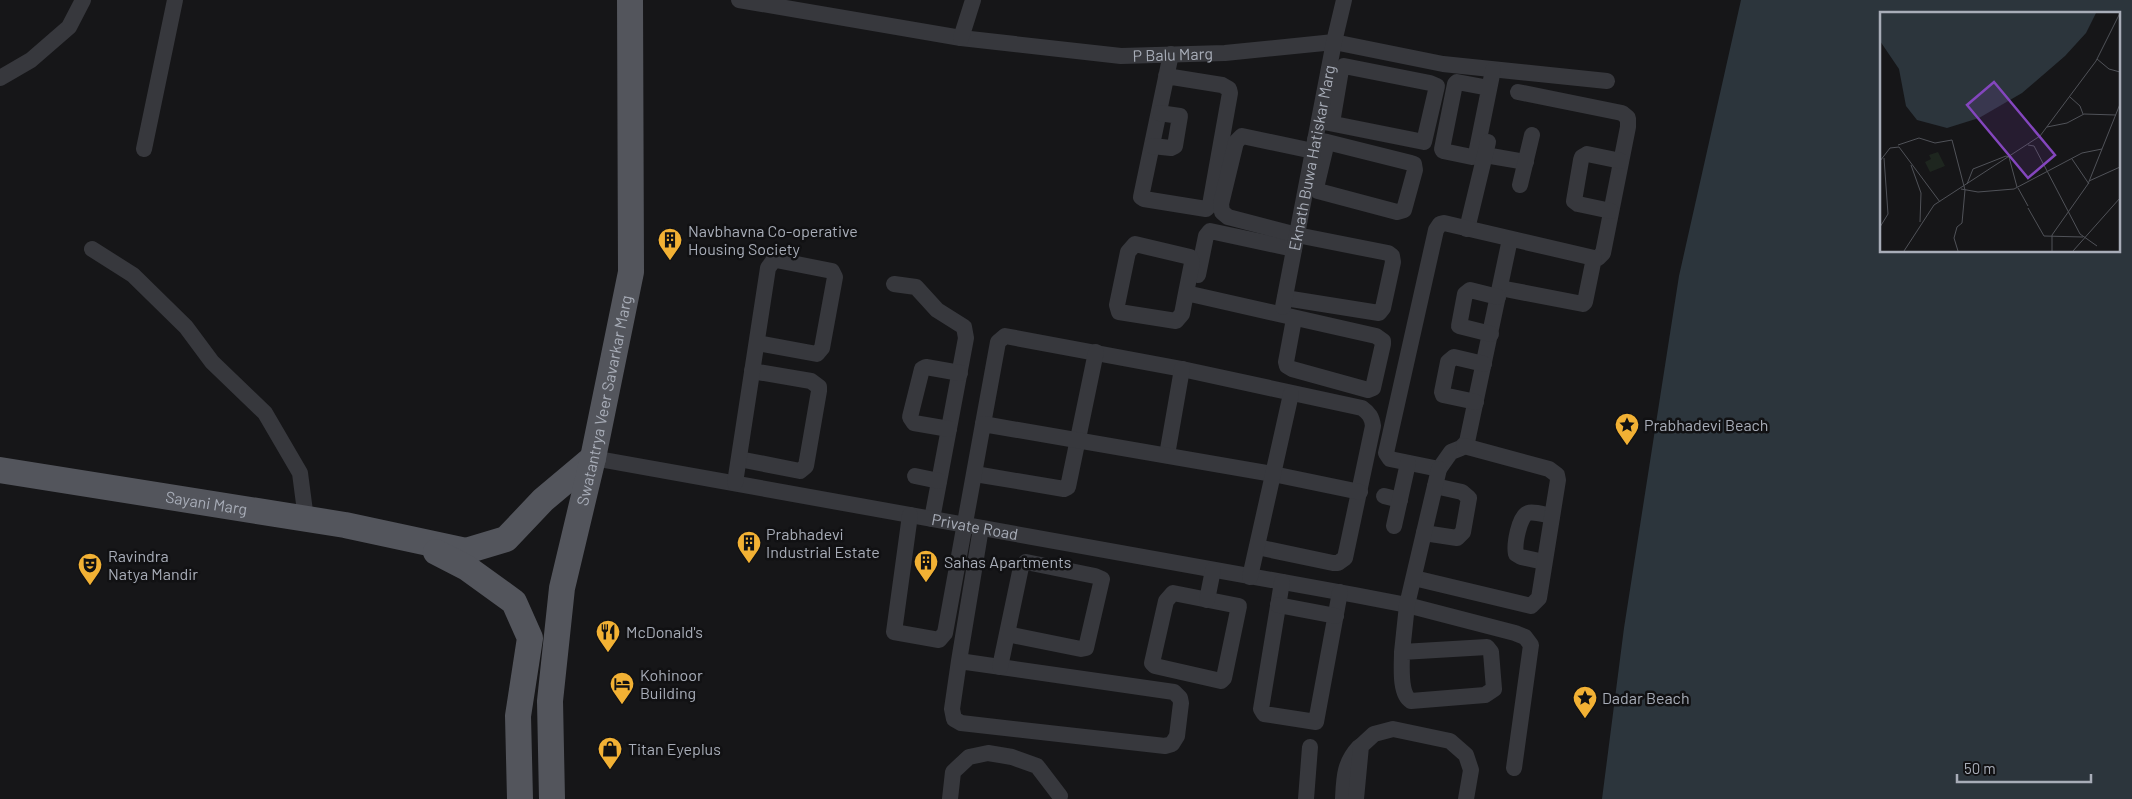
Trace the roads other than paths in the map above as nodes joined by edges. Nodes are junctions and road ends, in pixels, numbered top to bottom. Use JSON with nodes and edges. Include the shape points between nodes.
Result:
{"nodes":[{"id":1,"x":83,"y":0,"type":"edge"},
{"id":2,"x":174,"y":0,"type":"edge"},
{"id":3,"x":630,"y":0,"type":"edge"},
{"id":4,"x":738,"y":0,"type":"edge"},
{"id":5,"x":973,"y":0,"type":"edge"},
{"id":6,"x":1344,"y":0,"type":"edge"},
{"id":7,"x":961,"y":38,"type":"junction"},
{"id":8,"x":1334,"y":42,"type":"junction"},
{"id":9,"x":1171,"y":54,"type":"junction"},
{"id":10,"x":1499,"y":71,"type":"junction"},
{"id":11,"x":1166,"y":76,"type":"junction"},
{"id":12,"x":0,"y":78,"type":"edge"},
{"id":13,"x":1607,"y":81,"type":"dead end"},
{"id":14,"x":1489,"y":88,"type":"junction"},
{"id":15,"x":1518,"y":92,"type":"dead end"},
{"id":16,"x":1159,"y":113,"type":"junction"},
{"id":17,"x":1325,"y":122,"type":"junction"},
{"id":18,"x":1532,"y":135,"type":"dead end"},
{"id":19,"x":1318,"y":144,"type":"junction"},
{"id":20,"x":1152,"y":146,"type":"junction"},
{"id":21,"x":144,"y":149,"type":"dead end"},
{"id":22,"x":1485,"y":155,"type":"junction"},
{"id":23,"x":1621,"y":161,"type":"junction"},
{"id":24,"x":1526,"y":162,"type":"junction"},
{"id":25,"x":1520,"y":185,"type":"dead end"},
{"id":26,"x":1611,"y":211,"type":"junction"},
{"id":27,"x":1467,"y":229,"type":"junction"},
{"id":28,"x":1510,"y":239,"type":"junction"},
{"id":29,"x":1300,"y":240,"type":"junction"},
{"id":30,"x":92,"y":249,"type":"dead end"},
{"id":31,"x":1594,"y":258,"type":"junction"},
{"id":32,"x":894,"y":284,"type":"dead end"},
{"id":33,"x":1499,"y":292,"type":"junction"},
{"id":34,"x":1190,"y":294,"type":"junction"},
{"id":35,"x":1290,"y":299,"type":"junction"},
{"id":36,"x":1288,"y":317,"type":"junction"},
{"id":37,"x":1490,"y":334,"type":"junction"},
{"id":38,"x":756,"y":344,"type":"junction"},
{"id":39,"x":1096,"y":352,"type":"junction"},
{"id":40,"x":1484,"y":364,"type":"junction"},
{"id":41,"x":1182,"y":369,"type":"junction"},
{"id":42,"x":752,"y":371,"type":"junction"},
{"id":43,"x":960,"y":373,"type":"junction"},
{"id":44,"x":1291,"y":394,"type":"junction"},
{"id":45,"x":1476,"y":402,"type":"junction"},
{"id":46,"x":983,"y":424,"type":"junction"},
{"id":47,"x":950,"y":429,"type":"junction"},
{"id":48,"x":1079,"y":441,"type":"junction"},
{"id":49,"x":1464,"y":446,"type":"junction"},
{"id":50,"x":1167,"y":456,"type":"junction"},
{"id":51,"x":593,"y":458,"type":"junction"},
{"id":52,"x":739,"y":459,"type":"junction"},
{"id":53,"x":1408,"y":463,"type":"junction"},
{"id":54,"x":1439,"y":469,"type":"junction"},
{"id":55,"x":0,"y":470,"type":"edge"},
{"id":56,"x":975,"y":474,"type":"junction"},
{"id":57,"x":1273,"y":474,"type":"junction"},
{"id":58,"x":915,"y":476,"type":"dead end"},
{"id":59,"x":940,"y":481,"type":"junction"},
{"id":60,"x":735,"y":483,"type":"junction"},
{"id":61,"x":1435,"y":486,"type":"junction"},
{"id":62,"x":1360,"y":492,"type":"junction"},
{"id":63,"x":1384,"y":496,"type":"dead end"},
{"id":64,"x":1400,"y":500,"type":"junction"},
{"id":65,"x":910,"y":515,"type":"junction"},
{"id":66,"x":1552,"y":516,"type":"junction"},
{"id":67,"x":306,"y":519,"type":"junction"},
{"id":68,"x":932,"y":519,"type":"junction"},
{"id":69,"x":964,"y":525,"type":"junction"},
{"id":70,"x":1394,"y":526,"type":"dead end"},
{"id":71,"x":981,"y":528,"type":"junction"},
{"id":72,"x":1424,"y":533,"type":"junction"},
{"id":73,"x":412,"y":539,"type":"junction"},
{"id":74,"x":1257,"y":547,"type":"junction"},
{"id":75,"x":1544,"y":562,"type":"junction"},
{"id":76,"x":1213,"y":570,"type":"junction"},
{"id":77,"x":1250,"y":576,"type":"junction"},
{"id":78,"x":1414,"y":578,"type":"junction"},
{"id":79,"x":1282,"y":582,"type":"junction"},
{"id":80,"x":1348,"y":594,"type":"junction"},
{"id":81,"x":1207,"y":600,"type":"junction"},
{"id":82,"x":1278,"y":605,"type":"junction"},
{"id":83,"x":1407,"y":605,"type":"junction"},
{"id":84,"x":1336,"y":616,"type":"junction"},
{"id":85,"x":1007,"y":634,"type":"junction"},
{"id":86,"x":1402,"y":652,"type":"junction"},
{"id":87,"x":959,"y":661,"type":"junction"},
{"id":88,"x":1000,"y":667,"type":"junction"},
{"id":89,"x":1361,"y":746,"type":"junction"},
{"id":90,"x":1310,"y":747,"type":"dead end"},
{"id":91,"x":1514,"y":768,"type":"dead end"},
{"id":92,"x":1060,"y":796,"type":"dead end"},
{"id":93,"x":520,"y":799,"type":"edge"},
{"id":94,"x":552,"y":799,"type":"edge"},
{"id":95,"x":950,"y":799,"type":"edge"},
{"id":96,"x":1306,"y":799,"type":"edge"},
{"id":97,"x":1343,"y":799,"type":"edge"},
{"id":98,"x":1356,"y":799,"type":"edge"},
{"id":99,"x":1466,"y":799,"type":"edge"}],
"edges":[{"from":1,"to":12,"type":"street","via":[[69,27],[31,60]]},
{"from":2,"to":21,"type":"street"},
{"from":3,"to":51,"type":"main road","name":"Swatantrya Veer Savarkar Marg","via":[[631,272]]},
{"from":4,"to":7,"type":"street","name":"P Balu Marg"},
{"from":5,"to":7,"type":"street"},
{"from":6,"to":8,"type":"street","name":"Eknath Buwa Hatiskar Marg"},
{"from":7,"to":9,"type":"street","name":"P Balu Marg","via":[[1121,56]]},
{"from":8,"to":9,"type":"street","name":"P Balu Marg","via":[[1226,53]]},
{"from":8,"to":10,"type":"street","name":"P Balu Marg","via":[[1443,64]]},
{"from":8,"to":17,"type":"street","name":"Eknath Buwa Hatiskar Marg"},
{"from":9,"to":11,"type":"street"},
{"from":10,"to":13,"type":"street","name":"P Balu Marg"},
{"from":10,"to":14,"type":"street"},
{"from":10,"to":22,"type":"street"},
{"from":11,"to":16,"type":"street"},
{"from":11,"to":20,"type":"street","via":[[1222,85],[1229,89],[1208,209],[1142,198]]},
{"from":14,"to":14,"type":"street","via":[[1474,156],[1443,152],[1455,84]]},
{"from":15,"to":23,"type":"street","via":[[1626,116],[1629,122]]},
{"from":16,"to":20,"type":"street"},
{"from":16,"to":20,"type":"street","via":[[1180,116],[1175,146]]},
{"from":17,"to":17,"type":"street","via":[[1424,142],[1437,86],[1344,66]]},
{"from":17,"to":19,"type":"street","name":"Eknath Buwa Hatiskar Marg"},
{"from":18,"to":24,"type":"street"},
{"from":19,"to":19,"type":"street","via":[[1414,164],[1404,210],[1397,212],[1318,191]]},
{"from":19,"to":29,"type":"street","name":"Eknath Buwa Hatiskar Marg"},
{"from":19,"to":29,"type":"street","via":[[1242,136],[1236,142],[1221,204],[1224,216]]},
{"from":22,"to":24,"type":"street"},
{"from":22,"to":27,"type":"street"},
{"from":23,"to":26,"type":"street"},
{"from":23,"to":26,"type":"street","via":[[1587,154],[1582,157],[1579,170],[1574,201]]},
{"from":24,"to":25,"type":"street"},
{"from":26,"to":31,"type":"street","via":[[1602,253]]},
{"from":27,"to":28,"type":"street"},
{"from":27,"to":53,"type":"street","via":[[1444,223],[1436,230],[1386,453],[1390,459]]},
{"from":28,"to":31,"type":"street"},
{"from":28,"to":33,"type":"street"},
{"from":29,"to":34,"type":"street","via":[[1210,231]]},
{"from":29,"to":35,"type":"street","name":"Eknath Buwa Hatiskar Marg"},
{"from":29,"to":35,"type":"street","via":[[1388,253],[1393,262],[1383,308],[1379,313]]},
{"from":30,"to":67,"type":"street","via":[[133,274],[186,328],[212,362],[264,413],[300,473]]},
{"from":31,"to":33,"type":"street","via":[[1583,304]]},
{"from":32,"to":43,"type":"street","via":[[916,287],[937,310],[964,327],[966,338]]},
{"from":33,"to":37,"type":"street"},
{"from":33,"to":37,"type":"street","via":[[1470,290],[1465,294],[1459,326]]},
{"from":34,"to":34,"type":"street","via":[[1190,257],[1135,244],[1132,246],[1117,305],[1120,312],[1176,321]]},
{"from":34,"to":36,"type":"street"},
{"from":35,"to":36,"type":"street","name":"Eknath Buwa Hatiskar Marg"},
{"from":36,"to":36,"type":"street","name":"Eknath Buwa Hatiskar Marg","via":[[1380,338],[1384,344],[1373,388],[1368,390],[1287,366]]},
{"from":37,"to":40,"type":"street"},
{"from":38,"to":38,"type":"street","via":[[819,353],[835,277],[832,271],[773,261],[768,268]]},
{"from":38,"to":42,"type":"street"},
{"from":39,"to":41,"type":"street"},
{"from":39,"to":46,"type":"street","via":[[1002,337],[997,347]]},
{"from":39,"to":48,"type":"street"},
{"from":40,"to":45,"type":"street"},
{"from":40,"to":45,"type":"street","via":[[1454,357],[1448,362],[1443,395]]},
{"from":41,"to":44,"type":"street"},
{"from":41,"to":50,"type":"street"},
{"from":42,"to":52,"type":"street"},
{"from":42,"to":52,"type":"street","via":[[811,381],[819,391],[804,470]]},
{"from":43,"to":47,"type":"street"},
{"from":43,"to":47,"type":"street","via":[[922,369],[910,417],[914,423]]},
{"from":44,"to":57,"type":"street"},
{"from":44,"to":62,"type":"street","via":[[1362,408],[1372,418]]},
{"from":45,"to":49,"type":"street"},
{"from":46,"to":48,"type":"street"},
{"from":46,"to":56,"type":"street"},
{"from":47,"to":59,"type":"street"},
{"from":48,"to":50,"type":"street"},
{"from":48,"to":56,"type":"street","via":[[1070,483],[1064,489]]},
{"from":49,"to":54,"type":"street","via":[[1451,452]]},
{"from":49,"to":66,"type":"street","via":[[1553,472],[1558,480]]},
{"from":50,"to":57,"type":"street"},
{"from":51,"to":60,"type":"street","name":"Private Road"},
{"from":51,"to":73,"type":"main road","name":"Sayani Marg","via":[[543,500],[506,539],[466,551]]},
{"from":51,"to":94,"type":"main road","name":"Swatantrya Veer Savarkar Marg","via":[[562,588],[550,701]]},
{"from":52,"to":60,"type":"street"},
{"from":53,"to":54,"type":"street"},
{"from":53,"to":64,"type":"street"},
{"from":54,"to":61,"type":"street"},
{"from":55,"to":67,"type":"main road","name":"Sayani Marg"},
{"from":56,"to":69,"type":"street"},
{"from":57,"to":62,"type":"street"},
{"from":57,"to":74,"type":"street"},
{"from":58,"to":59,"type":"street"},
{"from":59,"to":68,"type":"street"},
{"from":60,"to":65,"type":"street","name":"Private Road"},
{"from":61,"to":72,"type":"street"},
{"from":61,"to":72,"type":"street","via":[[1462,492],[1469,498],[1463,532],[1457,538]]},
{"from":62,"to":74,"type":"street","via":[[1347,554],[1338,563]]},
{"from":63,"to":64,"type":"street"},
{"from":64,"to":70,"type":"street"},
{"from":65,"to":68,"type":"street","name":"Private Road"},
{"from":65,"to":69,"type":"street","via":[[894,629],[897,633],[939,640],[943,637]]},
{"from":66,"to":75,"type":"street"},
{"from":66,"to":75,"type":"street","via":[[1526,513],[1515,548],[1521,557]]},
{"from":67,"to":73,"type":"main road","name":"Sayani Marg"},
{"from":68,"to":69,"type":"street","name":"Private Road"},
{"from":69,"to":71,"type":"street","name":"Private Road"},
{"from":71,"to":76,"type":"street","name":"Private Road"},
{"from":71,"to":87,"type":"street"},
{"from":72,"to":78,"type":"street"},
{"from":73,"to":93,"type":"main road","via":[[467,568],[514,602],[530,638],[518,716]]},
{"from":74,"to":77,"type":"street"},
{"from":75,"to":78,"type":"street","via":[[1538,598],[1530,606]]},
{"from":76,"to":77,"type":"street","name":"Private Road"},
{"from":76,"to":81,"type":"street"},
{"from":77,"to":79,"type":"street","name":"Private Road"},
{"from":78,"to":83,"type":"street"},
{"from":79,"to":80,"type":"street","name":"Private Road"},
{"from":79,"to":82,"type":"street"},
{"from":80,"to":83,"type":"street","name":"Private Road"},
{"from":80,"to":84,"type":"street"},
{"from":81,"to":81,"type":"street","via":[[1173,594],[1168,598],[1152,661],[1155,666],[1223,680],[1240,607]]},
{"from":82,"to":84,"type":"street"},
{"from":82,"to":84,"type":"street","via":[[1261,709],[1264,714],[1316,722]]},
{"from":83,"to":86,"type":"street"},
{"from":83,"to":91,"type":"street","name":"Private Road","via":[[1515,632],[1532,645]]},
{"from":85,"to":85,"type":"street","via":[[1023,563],[1100,576],[1102,579],[1086,648]]},
{"from":85,"to":88,"type":"street"},
{"from":86,"to":86,"type":"street","via":[[1487,647],[1491,652],[1494,690],[1485,695],[1411,701],[1404,693]]},
{"from":87,"to":88,"type":"street"},
{"from":87,"to":88,"type":"street","via":[[952,709],[956,721],[1165,746],[1172,744],[1177,736],[1181,703],[1174,692]]},
{"from":89,"to":97,"type":"street","via":[[1350,756]]},
{"from":89,"to":98,"type":"street"},
{"from":89,"to":99,"type":"street","via":[[1374,734],[1393,729],[1450,741],[1466,755],[1471,770]]},
{"from":90,"to":96,"type":"street"},
{"from":92,"to":95,"type":"street","via":[[1037,766],[988,753],[969,757],[954,772]]}]}
